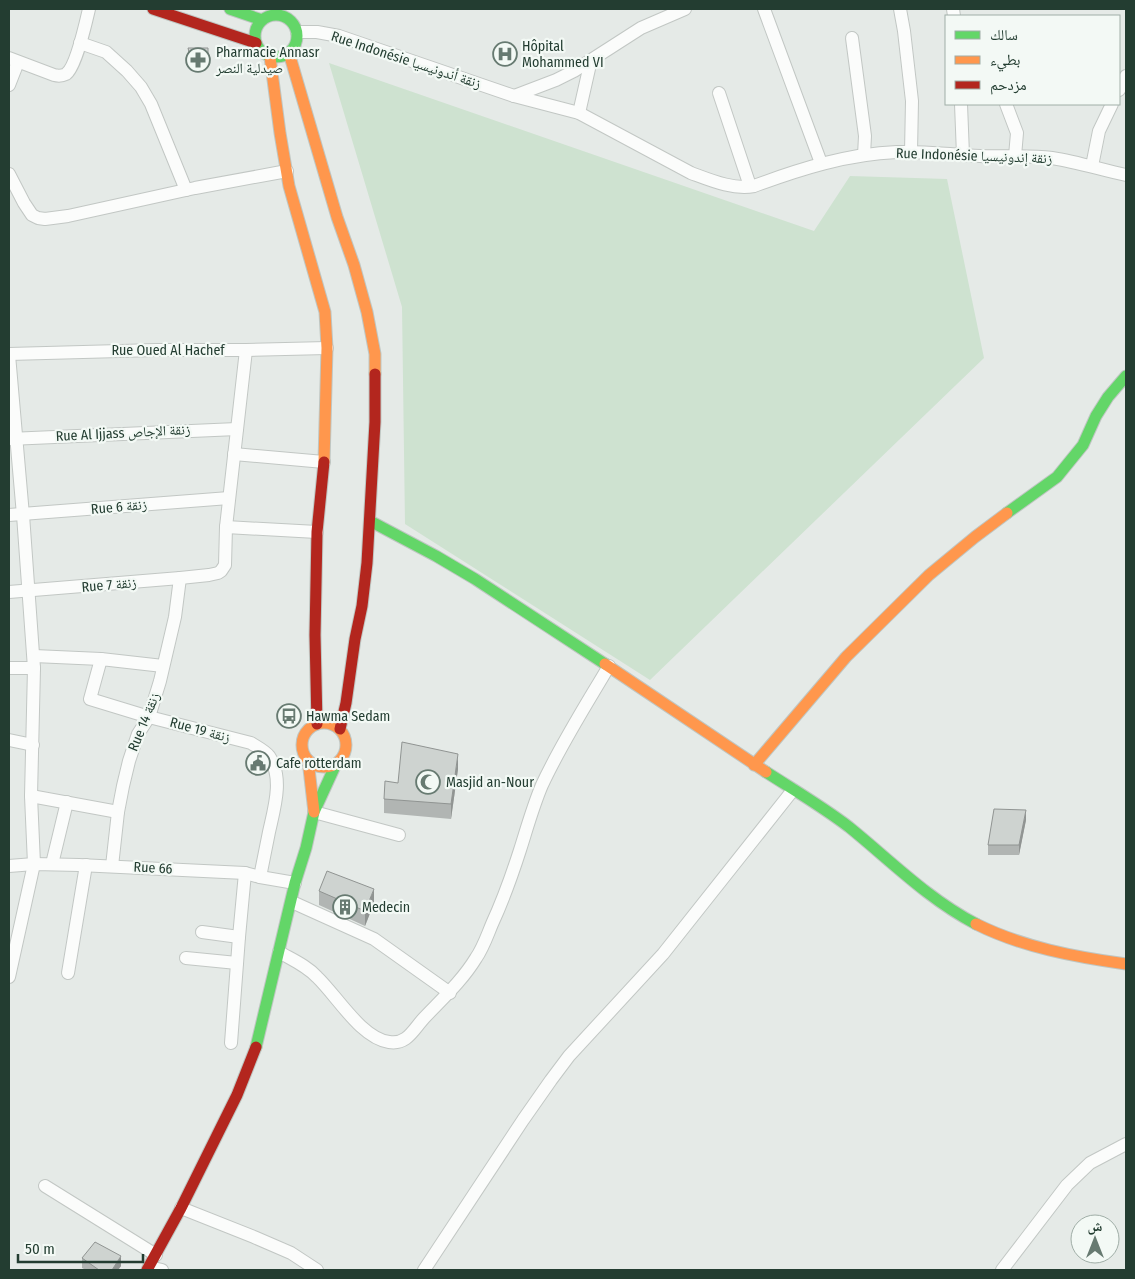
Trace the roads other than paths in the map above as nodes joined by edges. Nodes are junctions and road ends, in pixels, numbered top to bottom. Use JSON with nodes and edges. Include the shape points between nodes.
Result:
{"nodes":[{"id":1,"x":89,"y":9,"type":"edge"},
{"id":2,"x":153,"y":9,"type":"edge"},
{"id":3,"x":230,"y":9,"type":"edge"},
{"id":4,"x":685,"y":9,"type":"edge"},
{"id":5,"x":764,"y":9,"type":"edge"},
{"id":6,"x":900,"y":9,"type":"edge"},
{"id":7,"x":287,"y":14,"type":"edge"},
{"id":8,"x":264,"y":16,"type":"edge"},
{"id":9,"x":297,"y":32,"type":"junction"},
{"id":10,"x":852,"y":38,"type":"dead end"},
{"id":11,"x":80,"y":43,"type":"junction"},
{"id":12,"x":256,"y":43,"type":"junction"},
{"id":13,"x":289,"y":53,"type":"junction"},
{"id":14,"x":270,"y":57,"type":"junction"},
{"id":15,"x":13,"y":60,"type":"edge"},
{"id":16,"x":591,"y":60,"type":"junction"},
{"id":17,"x":1126,"y":76,"type":"edge"},
{"id":18,"x":9,"y":84,"type":"edge"},
{"id":19,"x":1120,"y":88,"type":"edge"},
{"id":20,"x":719,"y":93,"type":"dead end"},
{"id":21,"x":514,"y":96,"type":"junction"},
{"id":22,"x":961,"y":105,"type":"edge"},
{"id":23,"x":1006,"y":105,"type":"edge"},
{"id":24,"x":1111,"y":105,"type":"edge"},
{"id":25,"x":579,"y":113,"type":"junction"},
{"id":26,"x":911,"y":152,"type":"junction"},
{"id":27,"x":864,"y":155,"type":"junction"},
{"id":28,"x":963,"y":155,"type":"junction"},
{"id":29,"x":1016,"y":156,"type":"junction"},
{"id":30,"x":821,"y":163,"type":"junction"},
{"id":31,"x":1092,"y":166,"type":"junction"},
{"id":32,"x":287,"y":171,"type":"junction"},
{"id":33,"x":9,"y":174,"type":"edge"},
{"id":34,"x":1126,"y":175,"type":"edge"},
{"id":35,"x":750,"y":186,"type":"junction"},
{"id":36,"x":186,"y":190,"type":"junction"},
{"id":37,"x":327,"y":348,"type":"junction"},
{"id":38,"x":246,"y":350,"type":"junction"},
{"id":39,"x":9,"y":355,"type":"edge"},
{"id":40,"x":1126,"y":376,"type":"edge"},
{"id":41,"x":237,"y":429,"type":"junction"},
{"id":42,"x":13,"y":439,"type":"edge"},
{"id":43,"x":234,"y":454,"type":"junction"},
{"id":44,"x":324,"y":462,"type":"junction"},
{"id":45,"x":229,"y":498,"type":"junction"},
{"id":46,"x":9,"y":515,"type":"edge"},
{"id":47,"x":23,"y":515,"type":"junction"},
{"id":48,"x":370,"y":521,"type":"junction"},
{"id":49,"x":226,"y":527,"type":"junction"},
{"id":50,"x":317,"y":532,"type":"junction"},
{"id":51,"x":180,"y":578,"type":"junction"},
{"id":52,"x":9,"y":592,"type":"edge"},
{"id":53,"x":28,"y":592,"type":"junction"},
{"id":54,"x":101,"y":659,"type":"junction"},
{"id":55,"x":34,"y":662,"type":"junction"},
{"id":56,"x":163,"y":666,"type":"junction"},
{"id":57,"x":608,"y":666,"type":"junction"},
{"id":58,"x":9,"y":668,"type":"edge"},
{"id":59,"x":150,"y":717,"type":"junction"},
{"id":60,"x":317,"y":724,"type":"junction"},
{"id":61,"x":340,"y":729,"type":"junction"},
{"id":62,"x":9,"y":740,"type":"edge"},
{"id":63,"x":33,"y":745,"type":"junction"},
{"id":64,"x":308,"y":760,"type":"junction"},
{"id":65,"x":336,"y":764,"type":"junction"},
{"id":66,"x":754,"y":764,"type":"junction"},
{"id":67,"x":793,"y":790,"type":"junction"},
{"id":68,"x":31,"y":796,"type":"junction"},
{"id":69,"x":67,"y":802,"type":"junction"},
{"id":70,"x":118,"y":812,"type":"junction"},
{"id":71,"x":314,"y":812,"type":"junction"},
{"id":72,"x":399,"y":835,"type":"dead end"},
{"id":73,"x":34,"y":864,"type":"junction"},
{"id":74,"x":52,"y":864,"type":"junction"},
{"id":75,"x":86,"y":865,"type":"junction"},
{"id":76,"x":9,"y":866,"type":"edge"},
{"id":77,"x":112,"y":866,"type":"junction"},
{"id":78,"x":245,"y":873,"type":"junction"},
{"id":79,"x":260,"y":877,"type":"junction"},
{"id":80,"x":295,"y":883,"type":"junction"},
{"id":81,"x":292,"y":902,"type":"junction"},
{"id":82,"x":202,"y":932,"type":"dead end"},
{"id":83,"x":239,"y":937,"type":"junction"},
{"id":84,"x":280,"y":952,"type":"junction"},
{"id":85,"x":186,"y":958,"type":"dead end"},
{"id":86,"x":237,"y":963,"type":"junction"},
{"id":87,"x":1126,"y":964,"type":"edge"},
{"id":88,"x":68,"y":973,"type":"dead end"},
{"id":89,"x":9,"y":977,"type":"edge"},
{"id":90,"x":450,"y":993,"type":"junction"},
{"id":91,"x":231,"y":1043,"type":"dead end"},
{"id":92,"x":1126,"y":1144,"type":"edge"},
{"id":93,"x":45,"y":1186,"type":"dead end"},
{"id":94,"x":181,"y":1208,"type":"junction"},
{"id":95,"x":151,"y":1264,"type":"edge"},
{"id":96,"x":162,"y":1270,"type":"edge"},
{"id":97,"x":317,"y":1270,"type":"edge"},
{"id":98,"x":424,"y":1270,"type":"edge"},
{"id":99,"x":1002,"y":1270,"type":"edge"}],
"edges":[{"from":1,"to":11,"type":"street"},
{"from":2,"to":12,"type":"street"},
{"from":3,"to":8,"type":"street"},
{"from":4,"to":16,"type":"street","via":[[641,28]]},
{"from":5,"to":30,"type":"street"},
{"from":6,"to":26,"type":"street","via":[[912,101]]},
{"from":7,"to":8,"type":"street"},
{"from":7,"to":9,"type":"street"},
{"from":8,"to":12,"type":"street","via":[[255,31]]},
{"from":9,"to":13,"type":"street","via":[[296,44]]},
{"from":9,"to":21,"type":"street","name":"Rue Indonésie زنقة أندونيسيا","via":[[340,36]]},
{"from":10,"to":27,"type":"street","via":[[865,136]]},
{"from":11,"to":15,"type":"street","via":[[70,69],[62,76]]},
{"from":11,"to":36,"type":"street","via":[[106,52],[141,87]]},
{"from":12,"to":14,"type":"street","via":[[261,52]]},
{"from":13,"to":14,"type":"street"},
{"from":13,"to":48,"type":"street","via":[[372,334],[376,373]]},
{"from":14,"to":32,"type":"street"},
{"from":15,"to":18,"type":"street"},
{"from":16,"to":21,"type":"street","via":[[556,80]]},
{"from":16,"to":25,"type":"street"},
{"from":17,"to":19,"type":"street"},
{"from":20,"to":35,"type":"street"},
{"from":21,"to":25,"type":"street","name":"Rue Indonésie زنقة إندونيسيا"},
{"from":22,"to":28,"type":"street"},
{"from":23,"to":29,"type":"street","via":[[1017,133]]},
{"from":24,"to":31,"type":"street","via":[[1098,131]]},
{"from":25,"to":35,"type":"street","name":"Rue Indonésie زنقة إندونيسيا","via":[[691,173],[721,183]]},
{"from":26,"to":27,"type":"street","name":"Rue Indonésie زنقة إندونيسيا"},
{"from":26,"to":28,"type":"street","name":"Rue Indonésie زنقة إندونيسيا"},
{"from":27,"to":30,"type":"street","name":"Rue Indonésie زنقة إندونيسيا"},
{"from":28,"to":29,"type":"street","name":"Rue Indonésie زنقة إندونيسيا"},
{"from":29,"to":31,"type":"street","name":"Rue Indonésie زنقة إندونيسيا","via":[[1052,158]]},
{"from":30,"to":35,"type":"street","name":"Rue Indonésie زنقة إندونيسيا"},
{"from":31,"to":34,"type":"street","name":"Rue Indonésie زنقة إندونيسيا"},
{"from":32,"to":36,"type":"street"},
{"from":32,"to":37,"type":"street","via":[[325,312]]},
{"from":33,"to":36,"type":"street","via":[[32,215],[45,219]]},
{"from":37,"to":38,"type":"street","name":"Rue Oued Al Hachef"},
{"from":37,"to":44,"type":"street"},
{"from":38,"to":39,"type":"street","name":"Rue Oued Al Hachef"},
{"from":38,"to":41,"type":"street"},
{"from":39,"to":42,"type":"street"},
{"from":40,"to":66,"type":"street","via":[[1108,397],[1083,445],[1058,477],[929,575],[846,657]]},
{"from":41,"to":42,"type":"street","name":"Rue Al Ijjass زنقة الإجاص"},
{"from":41,"to":43,"type":"street"},
{"from":42,"to":47,"type":"street"},
{"from":43,"to":44,"type":"street"},
{"from":43,"to":45,"type":"street"},
{"from":44,"to":50,"type":"street"},
{"from":45,"to":47,"type":"street","name":"Rue 6 زنقة"},
{"from":45,"to":49,"type":"street"},
{"from":46,"to":47,"type":"street","name":"Rue 6 زنقة"},
{"from":47,"to":53,"type":"street"},
{"from":48,"to":57,"type":"street","via":[[473,578]]},
{"from":48,"to":61,"type":"street","via":[[362,606]]},
{"from":49,"to":50,"type":"street"},
{"from":49,"to":51,"type":"street","name":"Rue 7 زنقة","via":[[224,567],[218,574]]},
{"from":50,"to":60,"type":"street"},
{"from":51,"to":53,"type":"street","name":"Rue 7 زنقة"},
{"from":51,"to":56,"type":"street","name":"Rue 14 زنقة"},
{"from":52,"to":53,"type":"street","name":"Rue 7 زنقة"},
{"from":53,"to":55,"type":"street"},
{"from":54,"to":55,"type":"street","via":[[61,657]]},
{"from":54,"to":56,"type":"street"},
{"from":54,"to":59,"type":"street","name":"Rue 19 زنقة","via":[[90,699]]},
{"from":55,"to":58,"type":"street"},
{"from":55,"to":63,"type":"street"},
{"from":56,"to":59,"type":"street","name":"Rue 14 زنقة"},
{"from":57,"to":66,"type":"street"},
{"from":57,"to":90,"type":"street","via":[[542,786],[509,883],[477,958]]},
{"from":59,"to":70,"type":"street","name":"Rue 14 زنقة","via":[[138,734]]},
{"from":59,"to":79,"type":"street","name":"Rue 19 زنقة","via":[[251,743],[269,756],[277,784]]},
{"from":60,"to":61,"type":"street","via":[[329,724]]},
{"from":60,"to":64,"type":"street","via":[[305,733],[302,740]]},
{"from":61,"to":65,"type":"street","via":[[346,748]]},
{"from":62,"to":63,"type":"street"},
{"from":63,"to":68,"type":"street"},
{"from":64,"to":65,"type":"street","via":[[324,768]]},
{"from":64,"to":71,"type":"street"},
{"from":65,"to":71,"type":"street"},
{"from":66,"to":67,"type":"street"},
{"from":67,"to":87,"type":"street","via":[[843,822],[943,905],[970,921],[1040,947]]},
{"from":67,"to":98,"type":"street","via":[[663,954],[565,1062]]},
{"from":68,"to":69,"type":"street"},
{"from":68,"to":73,"type":"street"},
{"from":69,"to":70,"type":"street"},
{"from":69,"to":74,"type":"street"},
{"from":70,"to":77,"type":"street","name":"Rue 14 زنقة"},
{"from":71,"to":72,"type":"street"},
{"from":71,"to":80,"type":"street"},
{"from":73,"to":74,"type":"street","name":"Rue 66"},
{"from":73,"to":76,"type":"street","name":"Rue 66"},
{"from":73,"to":89,"type":"street"},
{"from":74,"to":75,"type":"street","name":"Rue 66"},
{"from":75,"to":77,"type":"street","name":"Rue 66"},
{"from":75,"to":88,"type":"street"},
{"from":77,"to":78,"type":"street","name":"Rue 66"},
{"from":78,"to":79,"type":"street","name":"Rue 66"},
{"from":78,"to":83,"type":"street"},
{"from":79,"to":80,"type":"street","name":"Rue 66"},
{"from":80,"to":81,"type":"street"},
{"from":81,"to":84,"type":"street"},
{"from":81,"to":90,"type":"street","via":[[374,939]]},
{"from":82,"to":83,"type":"street"},
{"from":83,"to":86,"type":"street"},
{"from":84,"to":90,"type":"street","via":[[316,975],[363,1028],[389,1042],[408,1038]]},
{"from":84,"to":94,"type":"street","via":[[256,1048],[237,1095]]},
{"from":85,"to":86,"type":"street"},
{"from":86,"to":91,"type":"street"},
{"from":92,"to":99,"type":"street","via":[[1090,1163],[1067,1185]]},
{"from":93,"to":95,"type":"street"},
{"from":94,"to":95,"type":"street"},
{"from":94,"to":97,"type":"street","via":[[291,1253]]},
{"from":95,"to":96,"type":"street"}]}
